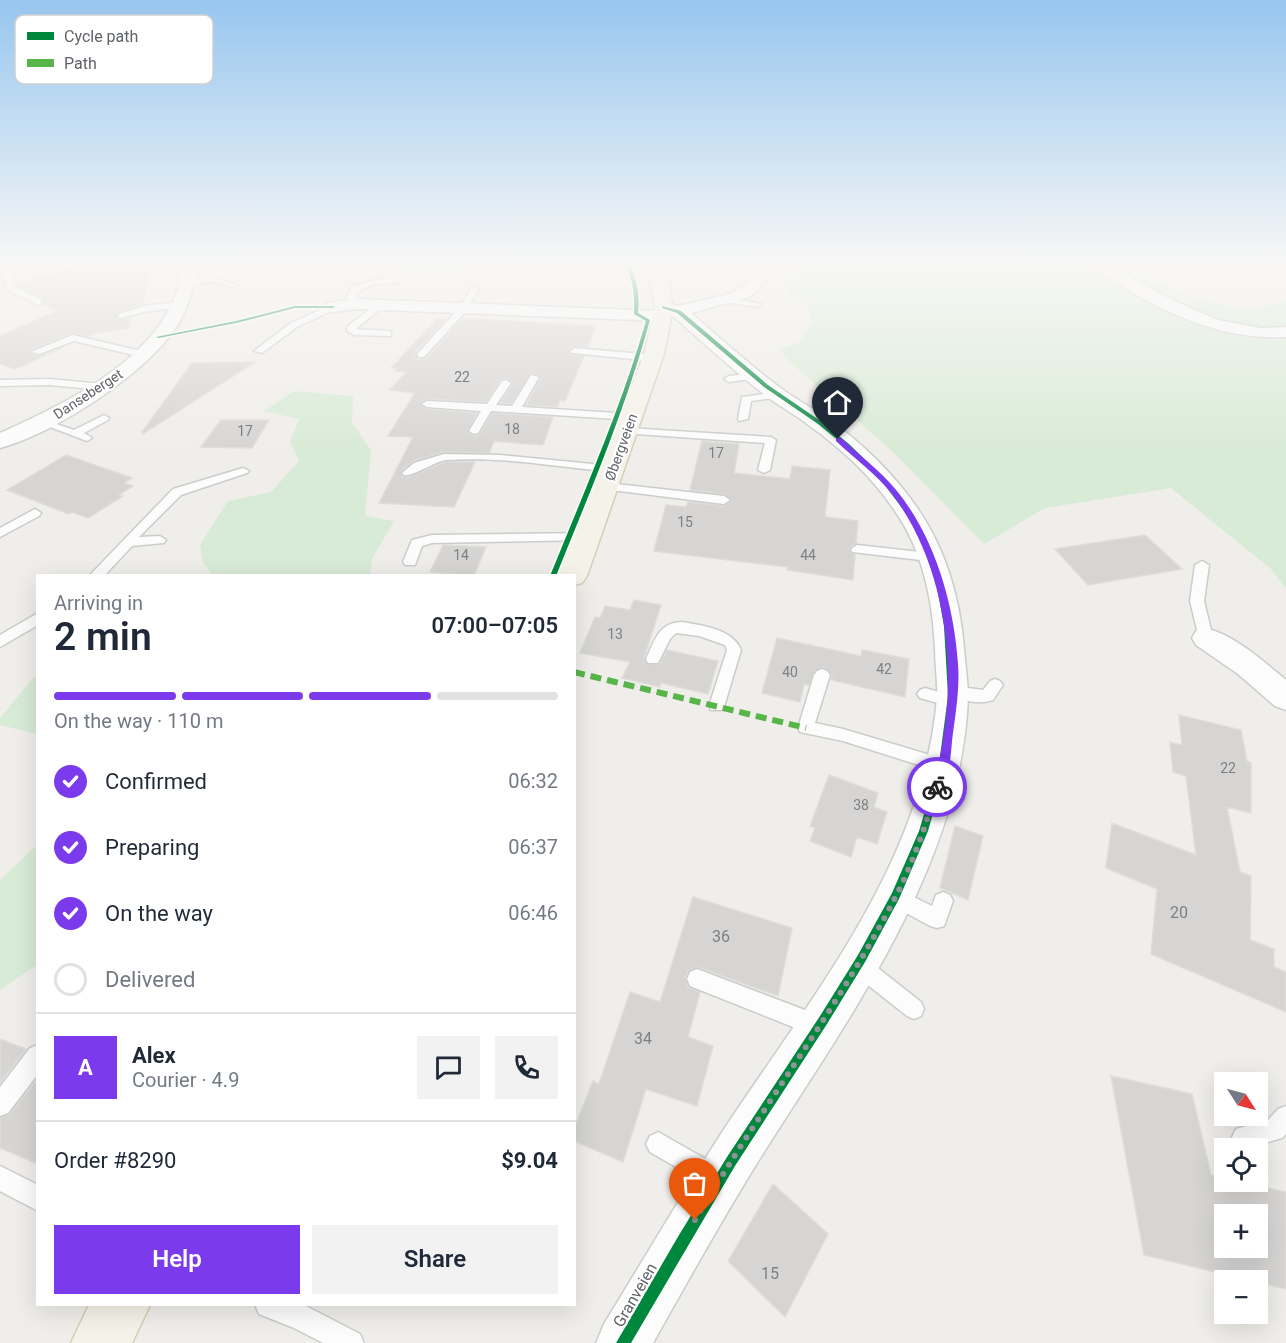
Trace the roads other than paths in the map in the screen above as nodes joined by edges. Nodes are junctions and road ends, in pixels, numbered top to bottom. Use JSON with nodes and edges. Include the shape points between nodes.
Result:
{"nodes":[{"id":1,"x":164,"y":328,"type":"edge"},
{"id":2,"x":289,"y":328,"type":"edge"},
{"id":3,"x":352,"y":328,"type":"edge"},
{"id":4,"x":445,"y":328,"type":"edge"},
{"id":5,"x":664,"y":328,"type":"edge"},
{"id":6,"x":688,"y":328,"type":"edge"},
{"id":7,"x":1231,"y":328,"type":"edge"},
{"id":8,"x":1286,"y":332,"type":"edge"},
{"id":9,"x":388,"y":334,"type":"dead end"},
{"id":10,"x":259,"y":351,"type":"dead end"},
{"id":11,"x":575,"y":351,"type":"dead end"},
{"id":12,"x":36,"y":352,"type":"dead end"},
{"id":13,"x":142,"y":354,"type":"junction"},
{"id":14,"x":421,"y":355,"type":"dead end"},
{"id":15,"x":653,"y":358,"type":"junction"},
{"id":16,"x":534,"y":377,"type":"dead end"},
{"id":17,"x":0,"y":383,"type":"edge"},
{"id":18,"x":754,"y":383,"type":"junction"},
{"id":19,"x":506,"y":384,"type":"dead end"},
{"id":20,"x":103,"y":387,"type":"junction"},
{"id":21,"x":427,"y":404,"type":"dead end"},
{"id":22,"x":489,"y":407,"type":"junction"},
{"id":23,"x":516,"y":408,"type":"junction"},
{"id":24,"x":104,"y":418,"type":"dead end"},
{"id":25,"x":743,"y":419,"type":"dead end"},
{"id":26,"x":42,"y":422,"type":"junction"},
{"id":27,"x":629,"y":424,"type":"junction"},
{"id":28,"x":474,"y":431,"type":"dead end"},
{"id":29,"x":76,"y":433,"type":"junction"},
{"id":30,"x":87,"y":438,"type":"dead end"},
{"id":31,"x":0,"y":441,"type":"edge"},
{"id":32,"x":764,"y":470,"type":"dead end"},
{"id":33,"x":243,"y":471,"type":"dead end"},
{"id":34,"x":408,"y":472,"type":"dead end"},
{"id":35,"x":610,"y":478,"type":"junction"},
{"id":36,"x":724,"y":500,"type":"dead end"},
{"id":37,"x":35,"y":513,"type":"dead end"},
{"id":38,"x":0,"y":533,"type":"edge"},
{"id":39,"x":588,"y":537,"type":"junction"},
{"id":40,"x":160,"y":540,"type":"dead end"},
{"id":41,"x":129,"y":542,"type":"junction"},
{"id":42,"x":857,"y":549,"type":"dead end"},
{"id":43,"x":929,"y":557,"type":"junction"},
{"id":44,"x":410,"y":562,"type":"dead end"},
{"id":45,"x":1202,"y":565,"type":"dead end"},
{"id":46,"x":98,"y":574,"type":"edge"},
{"id":47,"x":573,"y":574,"type":"edge"},
{"id":48,"x":36,"y":619,"type":"edge"},
{"id":49,"x":1206,"y":638,"type":"joint"},
{"id":50,"x":0,"y":642,"type":"edge"},
{"id":51,"x":653,"y":659,"type":"dead end"},
{"id":52,"x":822,"y":675,"type":"dead end"},
{"id":53,"x":995,"y":685,"type":"dead end"},
{"id":54,"x":943,"y":696,"type":"junction"},
{"id":55,"x":1286,"y":698,"type":"edge"},
{"id":56,"x":717,"y":706,"type":"dead end"},
{"id":57,"x":944,"y":766,"type":"junction"},
{"id":58,"x":896,"y":897,"type":"junction"},
{"id":59,"x":943,"y":900,"type":"dead end"},
{"id":60,"x":857,"y":964,"type":"junction"},
{"id":61,"x":697,"y":979,"type":"dead end"},
{"id":62,"x":914,"y":1009,"type":"dead end"},
{"id":63,"x":818,"y":1026,"type":"junction"},
{"id":64,"x":36,"y":1059,"type":"edge"},
{"id":65,"x":0,"y":1105,"type":"edge"},
{"id":66,"x":1286,"y":1117,"type":"edge"},
{"id":67,"x":1244,"y":1137,"type":"dead end"},
{"id":68,"x":658,"y":1143,"type":"dead end"},
{"id":69,"x":0,"y":1178,"type":"edge"},
{"id":70,"x":719,"y":1179,"type":"junction"},
{"id":71,"x":36,"y":1198,"type":"edge"},
{"id":72,"x":120,"y":1306,"type":"edge"},
{"id":73,"x":271,"y":1306,"type":"edge"},
{"id":74,"x":101,"y":1343,"type":"edge"},
{"id":75,"x":351,"y":1343,"type":"edge"},
{"id":76,"x":623,"y":1343,"type":"edge"}],
"edges":[{"from":1,"to":13,"type":"street","name":"Danseberget"},
{"from":2,"to":10,"type":"lane"},
{"from":3,"to":9,"type":"lane","via":[[354,332]]},
{"from":4,"to":14,"type":"lane"},
{"from":5,"to":15,"type":"main road","name":"Øbergveien"},
{"from":6,"to":18,"type":"street","name":"Granveien"},
{"from":7,"to":8,"type":"street"},
{"from":11,"to":15,"type":"lane"},
{"from":12,"to":13,"type":"lane","via":[[73,338]]},
{"from":13,"to":20,"type":"street","name":"Danseberget"},
{"from":15,"to":27,"type":"main road","name":"Øbergveien"},
{"from":16,"to":23,"type":"lane"},
{"from":17,"to":20,"type":"lane"},
{"from":18,"to":25,"type":"lane"},
{"from":18,"to":43,"type":"street","name":"Granveien","via":[[820,424],[894,491],[918,527]]},
{"from":19,"to":22,"type":"lane"},
{"from":20,"to":26,"type":"street","name":"Danseberget"},
{"from":21,"to":22,"type":"lane"},
{"from":22,"to":23,"type":"lane"},
{"from":22,"to":28,"type":"lane"},
{"from":23,"to":27,"type":"lane"},
{"from":24,"to":29,"type":"lane"},
{"from":26,"to":29,"type":"lane"},
{"from":26,"to":31,"type":"street","name":"Danseberget"},
{"from":27,"to":32,"type":"lane","via":[[771,440]]},
{"from":27,"to":35,"type":"main road","name":"Øbergveien"},
{"from":29,"to":30,"type":"lane"},
{"from":33,"to":41,"type":"lane","via":[[177,492]]},
{"from":34,"to":35,"type":"lane","via":[[444,457],[500,458]]},
{"from":35,"to":36,"type":"lane"},
{"from":35,"to":39,"type":"main road","name":"Øbergveien"},
{"from":37,"to":38,"type":"lane"},
{"from":39,"to":44,"type":"lane","via":[[432,539],[417,543]]},
{"from":39,"to":47,"type":"main road","name":"Øbergveien"},
{"from":40,"to":41,"type":"lane"},
{"from":41,"to":46,"type":"lane"},
{"from":42,"to":43,"type":"lane"},
{"from":43,"to":54,"type":"street","name":"Granveien","via":[[944,596],[953,664]]},
{"from":45,"to":49,"type":"lane","via":[[1197,601]]},
{"from":48,"to":50,"type":"lane"},
{"from":49,"to":55,"type":"street","via":[[1250,666]]},
{"from":51,"to":56,"type":"lane","via":[[671,627],[732,642],[734,650]]},
{"from":52,"to":57,"type":"lane","via":[[806,728],[843,735]]},
{"from":53,"to":54,"type":"lane","via":[[988,696]]},
{"from":54,"to":57,"type":"street","name":"Granveien"},
{"from":57,"to":58,"type":"street","name":"Granveien","via":[[924,831]]},
{"from":58,"to":59,"type":"lane","via":[[937,919]]},
{"from":58,"to":60,"type":"street","name":"Granveien"},
{"from":60,"to":62,"type":"lane"},
{"from":60,"to":63,"type":"street","name":"Granveien"},
{"from":61,"to":63,"type":"lane"},
{"from":63,"to":70,"type":"street","name":"Granveien"},
{"from":64,"to":65,"type":"lane"},
{"from":66,"to":67,"type":"lane","via":[[1274,1130]]},
{"from":68,"to":70,"type":"lane"},
{"from":69,"to":71,"type":"lane"},
{"from":70,"to":76,"type":"street","name":"Granveien"},
{"from":72,"to":74,"type":"main road"},
{"from":73,"to":75,"type":"lane"}]}
